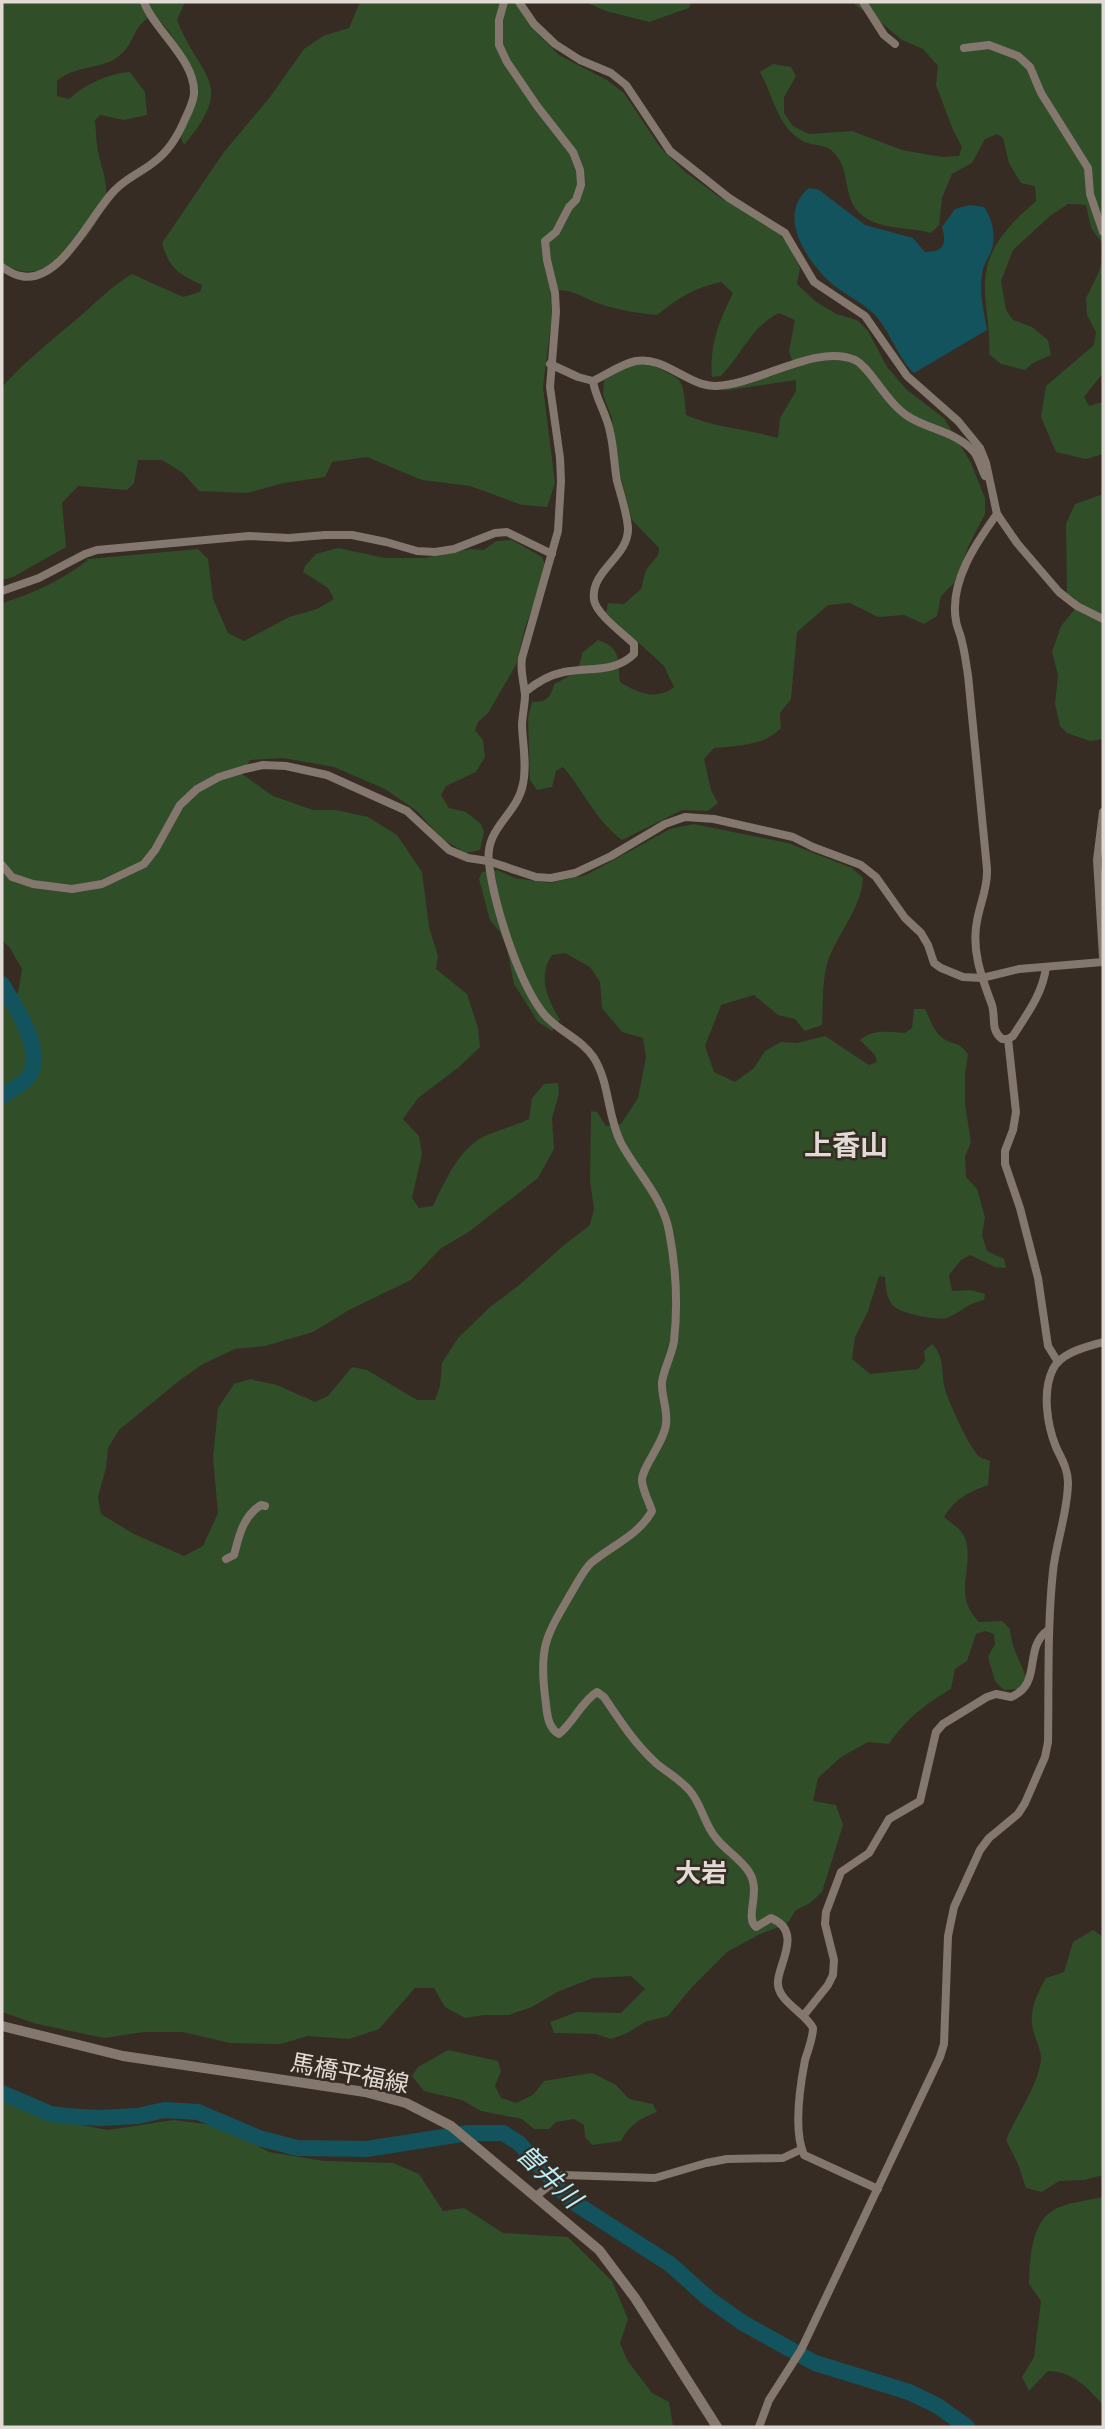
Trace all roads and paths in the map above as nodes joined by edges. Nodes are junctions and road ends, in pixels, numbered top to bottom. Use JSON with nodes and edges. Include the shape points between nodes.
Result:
{"nodes":[{"id":1,"x":144,"y":2,"type":"edge"},
{"id":2,"x":504,"y":2,"type":"edge"},
{"id":3,"x":519,"y":2,"type":"edge"},
{"id":4,"x":863,"y":2,"type":"edge"},
{"id":5,"x":895,"y":44,"type":"dead end"},
{"id":6,"x":964,"y":48,"type":"dead end"},
{"id":7,"x":1103,"y":232,"type":"edge"},
{"id":8,"x":2,"y":267,"type":"edge"},
{"id":9,"x":550,"y":364,"type":"junction"},
{"id":10,"x":593,"y":381,"type":"junction"},
{"id":11,"x":990,"y":486,"type":"junction"},
{"id":12,"x":997,"y":514,"type":"junction"},
{"id":13,"x":552,"y":554,"type":"junction"},
{"id":14,"x":2,"y":592,"type":"edge"},
{"id":15,"x":1103,"y":619,"type":"edge"},
{"id":16,"x":525,"y":692,"type":"junction"},
{"id":17,"x":1103,"y":812,"type":"edge"},
{"id":18,"x":488,"y":861,"type":"junction"},
{"id":19,"x":2,"y":865,"type":"edge"},
{"id":20,"x":1103,"y":959,"type":"edge"},
{"id":21,"x":1046,"y":967,"type":"junction"},
{"id":22,"x":982,"y":978,"type":"junction"},
{"id":23,"x":1008,"y":1039,"type":"junction"},
{"id":24,"x":1103,"y":1342,"type":"edge"},
{"id":25,"x":1058,"y":1362,"type":"junction"},
{"id":26,"x":265,"y":1506,"type":"dead end"},
{"id":27,"x":226,"y":1559,"type":"dead end"},
{"id":28,"x":1047,"y":1631,"type":"junction"},
{"id":29,"x":804,"y":2015,"type":"junction"},
{"id":30,"x":2,"y":2026,"type":"edge"},
{"id":31,"x":802,"y":2149,"type":"junction"},
{"id":32,"x":878,"y":2189,"type":"junction"},
{"id":33,"x":536,"y":2196,"type":"junction"},
{"id":34,"x":717,"y":2427,"type":"edge"},
{"id":35,"x":759,"y":2427,"type":"edge"}],
"edges":[{"from":1,"to":8,"type":"street","via":[[181,56],[194,89],[180,131],[155,162],[114,190],[56,264],[23,277]]},
{"from":2,"to":9,"type":"street","via":[[499,46],[573,152],[580,170],[576,200],[545,241],[556,312]]},
{"from":3,"to":11,"type":"street","via":[[555,44],[626,85],[670,151],[729,198],[785,233],[814,282],[865,316],[907,376],[968,432],[983,456]]},
{"from":4,"to":5,"type":"street"},
{"from":6,"to":7,"type":"street","via":[[989,45],[1030,66],[1041,93],[1088,168],[1090,194]]},
{"from":9,"to":10,"type":"street"},
{"from":9,"to":13,"type":"street","via":[[561,481]]},
{"from":10,"to":11,"type":"street","via":[[640,360],[701,385],[719,386],[819,357],[857,360],[907,416],[965,442],[976,454]]},
{"from":10,"to":16,"type":"street","via":[[611,433],[628,527],[623,548],[596,584],[594,600],[600,614],[634,644],[634,654],[609,668],[550,676]]},
{"from":11,"to":12,"type":"street"},
{"from":12,"to":15,"type":"street","via":[[1059,592]]},
{"from":12,"to":22,"type":"street","via":[[976,544],[955,600],[968,675],[987,869],[975,935]]},
{"from":13,"to":14,"type":"street","via":[[508,533],[435,552],[352,536],[249,536],[97,550]]},
{"from":13,"to":16,"type":"street","via":[[522,658]]},
{"from":16,"to":18,"type":"street","via":[[524,782],[498,825]]},
{"from":17,"to":20,"type":"street","via":[[1097,860]]},
{"from":18,"to":19,"type":"street","via":[[449,850],[407,811],[348,783],[286,766],[263,765],[219,777],[197,789],[180,805],[144,864],[102,884],[72,889],[33,884],[12,877]]},
{"from":18,"to":22,"type":"street","via":[[536,877],[563,876],[611,856],[665,824],[685,817],[715,818],[793,837],[861,865],[921,933],[934,963],[963,976]]},
{"from":18,"to":29,"type":"street","via":[[513,954],[531,992],[553,1024],[592,1055],[602,1074],[615,1132],[659,1202],[669,1227],[677,1301],[673,1344],[663,1378],[667,1424],[642,1476],[652,1511],[632,1535],[591,1563],[548,1633],[543,1649],[548,1721],[559,1734],[597,1692],[637,1745],[688,1788],[715,1838],[740,1860],[754,1881],[752,1925],[771,1918],[783,1930],[788,1946],[779,1990]]},
{"from":20,"to":21,"type":"street"},
{"from":21,"to":22,"type":"street"},
{"from":21,"to":23,"type":"street","via":[[1038,996]]},
{"from":22,"to":23,"type":"street","via":[[993,1008],[993,1028],[1002,1040]]},
{"from":23,"to":25,"type":"street","via":[[1016,1112],[1005,1164],[1038,1278],[1048,1346]]},
{"from":24,"to":25,"type":"street"},
{"from":25,"to":28,"type":"street","via":[[1052,1370],[1048,1420],[1068,1486],[1055,1549]]},
{"from":26,"to":27,"type":"street","via":[[253,1510],[242,1525],[234,1555]]},
{"from":28,"to":29,"type":"street","via":[[1033,1657],[1025,1690],[1011,1698],[987,1697],[943,1724],[933,1739],[920,1801],[889,1819],[869,1853],[841,1872],[825,1924],[833,1975]]},
{"from":28,"to":32,"type":"street","via":[[1045,1757],[1018,1814],[980,1850],[954,1907],[948,1936],[944,2044]]},
{"from":29,"to":31,"type":"street","via":[[813,2033],[801,2082]]},
{"from":30,"to":33,"type":"main road","name":"馬橋平福線","via":[[122,2056],[390,2097],[451,2126]]},
{"from":31,"to":32,"type":"street","via":[[804,2155]]},
{"from":31,"to":33,"type":"street","via":[[783,2158],[706,2163],[655,2178],[572,2174],[558,2178]]},
{"from":32,"to":35,"type":"street"},
{"from":33,"to":34,"type":"main road","name":"馬橋平福線","via":[[613,2267]]}]}
